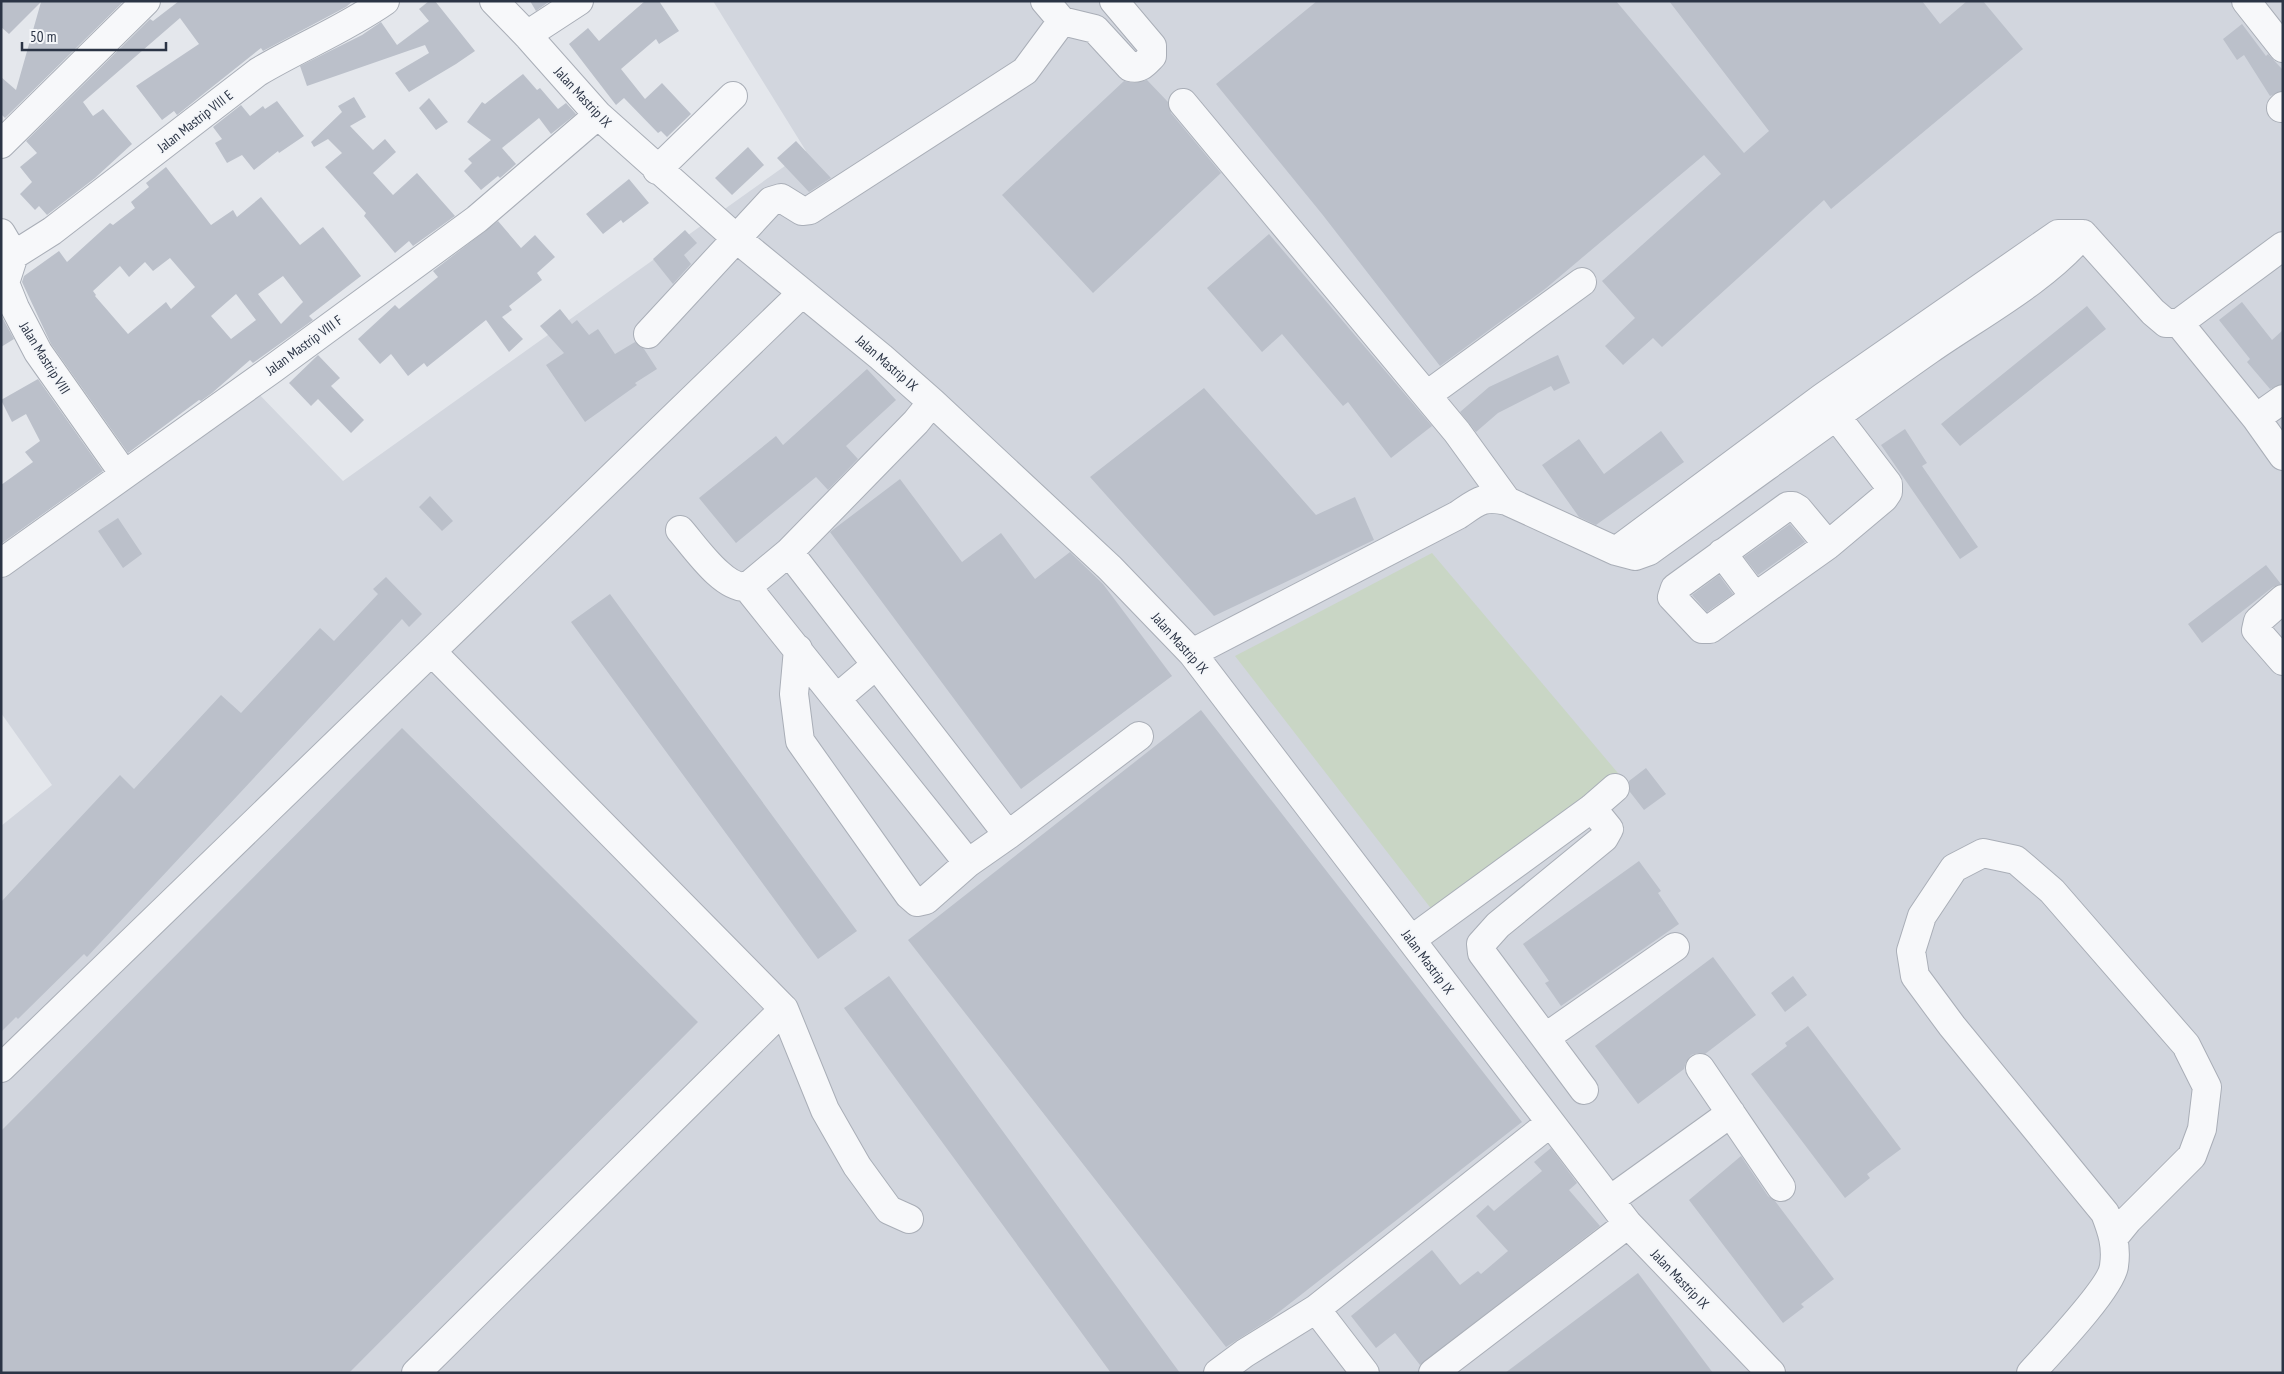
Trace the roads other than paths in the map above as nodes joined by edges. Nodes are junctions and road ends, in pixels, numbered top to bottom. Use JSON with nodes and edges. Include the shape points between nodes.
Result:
{"nodes":[{"id":1,"x":146,"y":1,"type":"edge"},
{"id":2,"x":385,"y":1,"type":"edge"},
{"id":3,"x":494,"y":1,"type":"edge"},
{"id":4,"x":579,"y":1,"type":"edge"},
{"id":5,"x":1114,"y":1,"type":"edge"},
{"id":6,"x":2246,"y":1,"type":"edge"},
{"id":7,"x":1054,"y":11,"type":"edge"},
{"id":8,"x":2274,"y":18,"type":"edge"},
{"id":9,"x":528,"y":35,"type":"junction"},
{"id":10,"x":2283,"y":48,"type":"edge"},
{"id":11,"x":733,"y":96,"type":"dead end"},
{"id":12,"x":1183,"y":103,"type":"dead end"},
{"id":13,"x":598,"y":115,"type":"junction"},
{"id":14,"x":1,"y":144,"type":"edge"},
{"id":15,"x":657,"y":170,"type":"junction"},
{"id":16,"x":737,"y":239,"type":"junction"},
{"id":17,"x":7,"y":244,"type":"edge"},
{"id":18,"x":2283,"y":246,"type":"edge"},
{"id":19,"x":1582,"y":282,"type":"dead end"},
{"id":20,"x":802,"y":294,"type":"junction"},
{"id":21,"x":2179,"y":323,"type":"junction"},
{"id":22,"x":648,"y":334,"type":"dead end"},
{"id":23,"x":1427,"y":395,"type":"junction"},
{"id":24,"x":2283,"y":399,"type":"edge"},
{"id":25,"x":932,"y":402,"type":"junction"},
{"id":26,"x":1830,"y":407,"type":"junction"},
{"id":27,"x":2256,"y":418,"type":"junction"},
{"id":28,"x":2283,"y":456,"type":"edge"},
{"id":29,"x":124,"y":474,"type":"junction"},
{"id":30,"x":1507,"y":500,"type":"junction"},
{"id":31,"x":680,"y":530,"type":"dead end"},
{"id":32,"x":1828,"y":545,"type":"junction"},
{"id":33,"x":789,"y":552,"type":"junction"},
{"id":34,"x":1722,"y":553,"type":"junction"},
{"id":35,"x":1,"y":563,"type":"edge"},
{"id":36,"x":747,"y":587,"type":"junction"},
{"id":37,"x":1755,"y":597,"type":"junction"},
{"id":38,"x":2283,"y":599,"type":"edge"},
{"id":39,"x":798,"y":649,"type":"junction"},
{"id":40,"x":432,"y":652,"type":"junction"},
{"id":41,"x":1192,"y":653,"type":"junction"},
{"id":42,"x":2283,"y":661,"type":"edge"},
{"id":43,"x":876,"y":665,"type":"junction"},
{"id":44,"x":837,"y":698,"type":"junction"},
{"id":45,"x":1139,"y":736,"type":"dead end"},
{"id":46,"x":1616,"y":788,"type":"dead end"},
{"id":47,"x":1592,"y":808,"type":"junction"},
{"id":48,"x":1008,"y":835,"type":"junction"},
{"id":49,"x":968,"y":863,"type":"junction"},
{"id":50,"x":1411,"y":940,"type":"junction"},
{"id":51,"x":1675,"y":947,"type":"dead end"},
{"id":52,"x":784,"y":1009,"type":"junction"},
{"id":53,"x":1546,"y":1037,"type":"junction"},
{"id":54,"x":1,"y":1068,"type":"edge"},
{"id":55,"x":1700,"y":1068,"type":"dead end"},
{"id":56,"x":1584,"y":1090,"type":"dead end"},
{"id":57,"x":1731,"y":1113,"type":"junction"},
{"id":58,"x":1550,"y":1123,"type":"junction"},
{"id":59,"x":1781,"y":1187,"type":"dead end"},
{"id":60,"x":1610,"y":1200,"type":"junction"},
{"id":61,"x":909,"y":1219,"type":"dead end"},
{"id":62,"x":1628,"y":1224,"type":"junction"},
{"id":63,"x":2114,"y":1236,"type":"junction"},
{"id":64,"x":1316,"y":1309,"type":"junction"},
{"id":65,"x":416,"y":1373,"type":"edge"},
{"id":66,"x":1218,"y":1373,"type":"edge"},
{"id":67,"x":1365,"y":1373,"type":"edge"},
{"id":68,"x":1433,"y":1373,"type":"edge"},
{"id":69,"x":1771,"y":1373,"type":"edge"},
{"id":70,"x":2031,"y":1373,"type":"edge"}],
"edges":[{"from":1,"to":14,"type":"street"},
{"from":2,"to":17,"type":"street","name":"Jalan Mastrip VIII E","via":[[363,17],[258,72],[52,231]]},
{"from":3,"to":9,"type":"street","name":"Jalan Mastrip IX"},
{"from":4,"to":9,"type":"street"},
{"from":5,"to":7,"type":"street","via":[[1152,46],[1152,56],[1140,67],[1130,67],[1095,28]]},
{"from":6,"to":8,"type":"street"},
{"from":7,"to":16,"type":"street","via":[[1025,71],[810,210],[802,212],[781,198],[771,202]]},
{"from":8,"to":10,"type":"street"},
{"from":9,"to":13,"type":"street","name":"Jalan Mastrip IX"},
{"from":11,"to":15,"type":"street"},
{"from":12,"to":23,"type":"street"},
{"from":13,"to":15,"type":"street","name":"Jalan Mastrip IX"},
{"from":13,"to":29,"type":"street","name":"Jalan Mastrip VIII F","via":[[477,219]]},
{"from":15,"to":16,"type":"street","name":"Jalan Mastrip IX"},
{"from":16,"to":20,"type":"street","name":"Jalan Mastrip IX"},
{"from":16,"to":22,"type":"street"},
{"from":17,"to":29,"type":"street","name":"Jalan Mastrip VIII","via":[[5,282],[15,308],[38,352]]},
{"from":18,"to":21,"type":"street"},
{"from":19,"to":23,"type":"street"},
{"from":20,"to":25,"type":"street","name":"Jalan Mastrip IX"},
{"from":20,"to":40,"type":"street"},
{"from":21,"to":26,"type":"street","via":[[2166,323],[2153,312],[2084,234],[2058,234]]},
{"from":21,"to":27,"type":"street"},
{"from":23,"to":30,"type":"street"},
{"from":24,"to":27,"type":"street"},
{"from":25,"to":33,"type":"street"},
{"from":25,"to":41,"type":"street","name":"Jalan Mastrip IX","via":[[1110,568]]},
{"from":26,"to":30,"type":"street","via":[[1616,551]]},
{"from":26,"to":32,"type":"street","via":[[1888,484],[1888,492]]},
{"from":27,"to":28,"type":"street"},
{"from":29,"to":35,"type":"street","name":"Jalan Mastrip VIII F"},
{"from":30,"to":41,"type":"street","via":[[1481,499],[1458,515]]},
{"from":31,"to":36,"type":"street","via":[[724,579],[739,588]]},
{"from":32,"to":34,"type":"street","via":[[1793,506],[1788,506]]},
{"from":32,"to":37,"type":"street"},
{"from":33,"to":36,"type":"street"},
{"from":33,"to":43,"type":"street"},
{"from":34,"to":37,"type":"street"},
{"from":34,"to":37,"type":"street","via":[[1675,588],[1672,598],[1706,630]]},
{"from":36,"to":39,"type":"street"},
{"from":38,"to":42,"type":"street","via":[[2258,620],[2256,630]]},
{"from":39,"to":44,"type":"street"},
{"from":39,"to":49,"type":"street","via":[[794,694],[800,741],[909,895],[917,902],[926,900]]},
{"from":40,"to":52,"type":"street"},
{"from":40,"to":54,"type":"street"},
{"from":41,"to":50,"type":"street","name":"Jalan Mastrip IX"},
{"from":43,"to":44,"type":"street"},
{"from":43,"to":48,"type":"street"},
{"from":44,"to":49,"type":"street"},
{"from":45,"to":48,"type":"street"},
{"from":46,"to":47,"type":"street"},
{"from":47,"to":50,"type":"street"},
{"from":47,"to":53,"type":"street","via":[[1609,829],[1604,838],[1498,925],[1481,944],[1482,953]]},
{"from":48,"to":49,"type":"street"},
{"from":50,"to":58,"type":"street","name":"Jalan Mastrip IX"},
{"from":51,"to":53,"type":"street"},
{"from":52,"to":61,"type":"street","via":[[825,1110],[857,1166],[890,1210]]},
{"from":52,"to":65,"type":"street"},
{"from":53,"to":56,"type":"street"},
{"from":55,"to":57,"type":"street"},
{"from":57,"to":59,"type":"street"},
{"from":57,"to":60,"type":"street"},
{"from":58,"to":60,"type":"street","name":"Jalan Mastrip IX"},
{"from":58,"to":64,"type":"street"},
{"from":60,"to":62,"type":"street","name":"Jalan Mastrip IX"},
{"from":62,"to":68,"type":"street"},
{"from":62,"to":69,"type":"street","name":"Jalan Mastrip IX"},
{"from":63,"to":63,"type":"street","via":[[2192,1156],[2202,1129],[2207,1087],[2186,1045],[2052,891],[2016,860],[1983,853],[1954,868],[1922,916],[1911,951],[1916,976],[1952,1026],[2105,1213]]},
{"from":63,"to":70,"type":"street","via":[[2114,1268],[2098,1296]]},
{"from":64,"to":66,"type":"street","via":[[1244,1353]]},
{"from":64,"to":67,"type":"street"}]}
